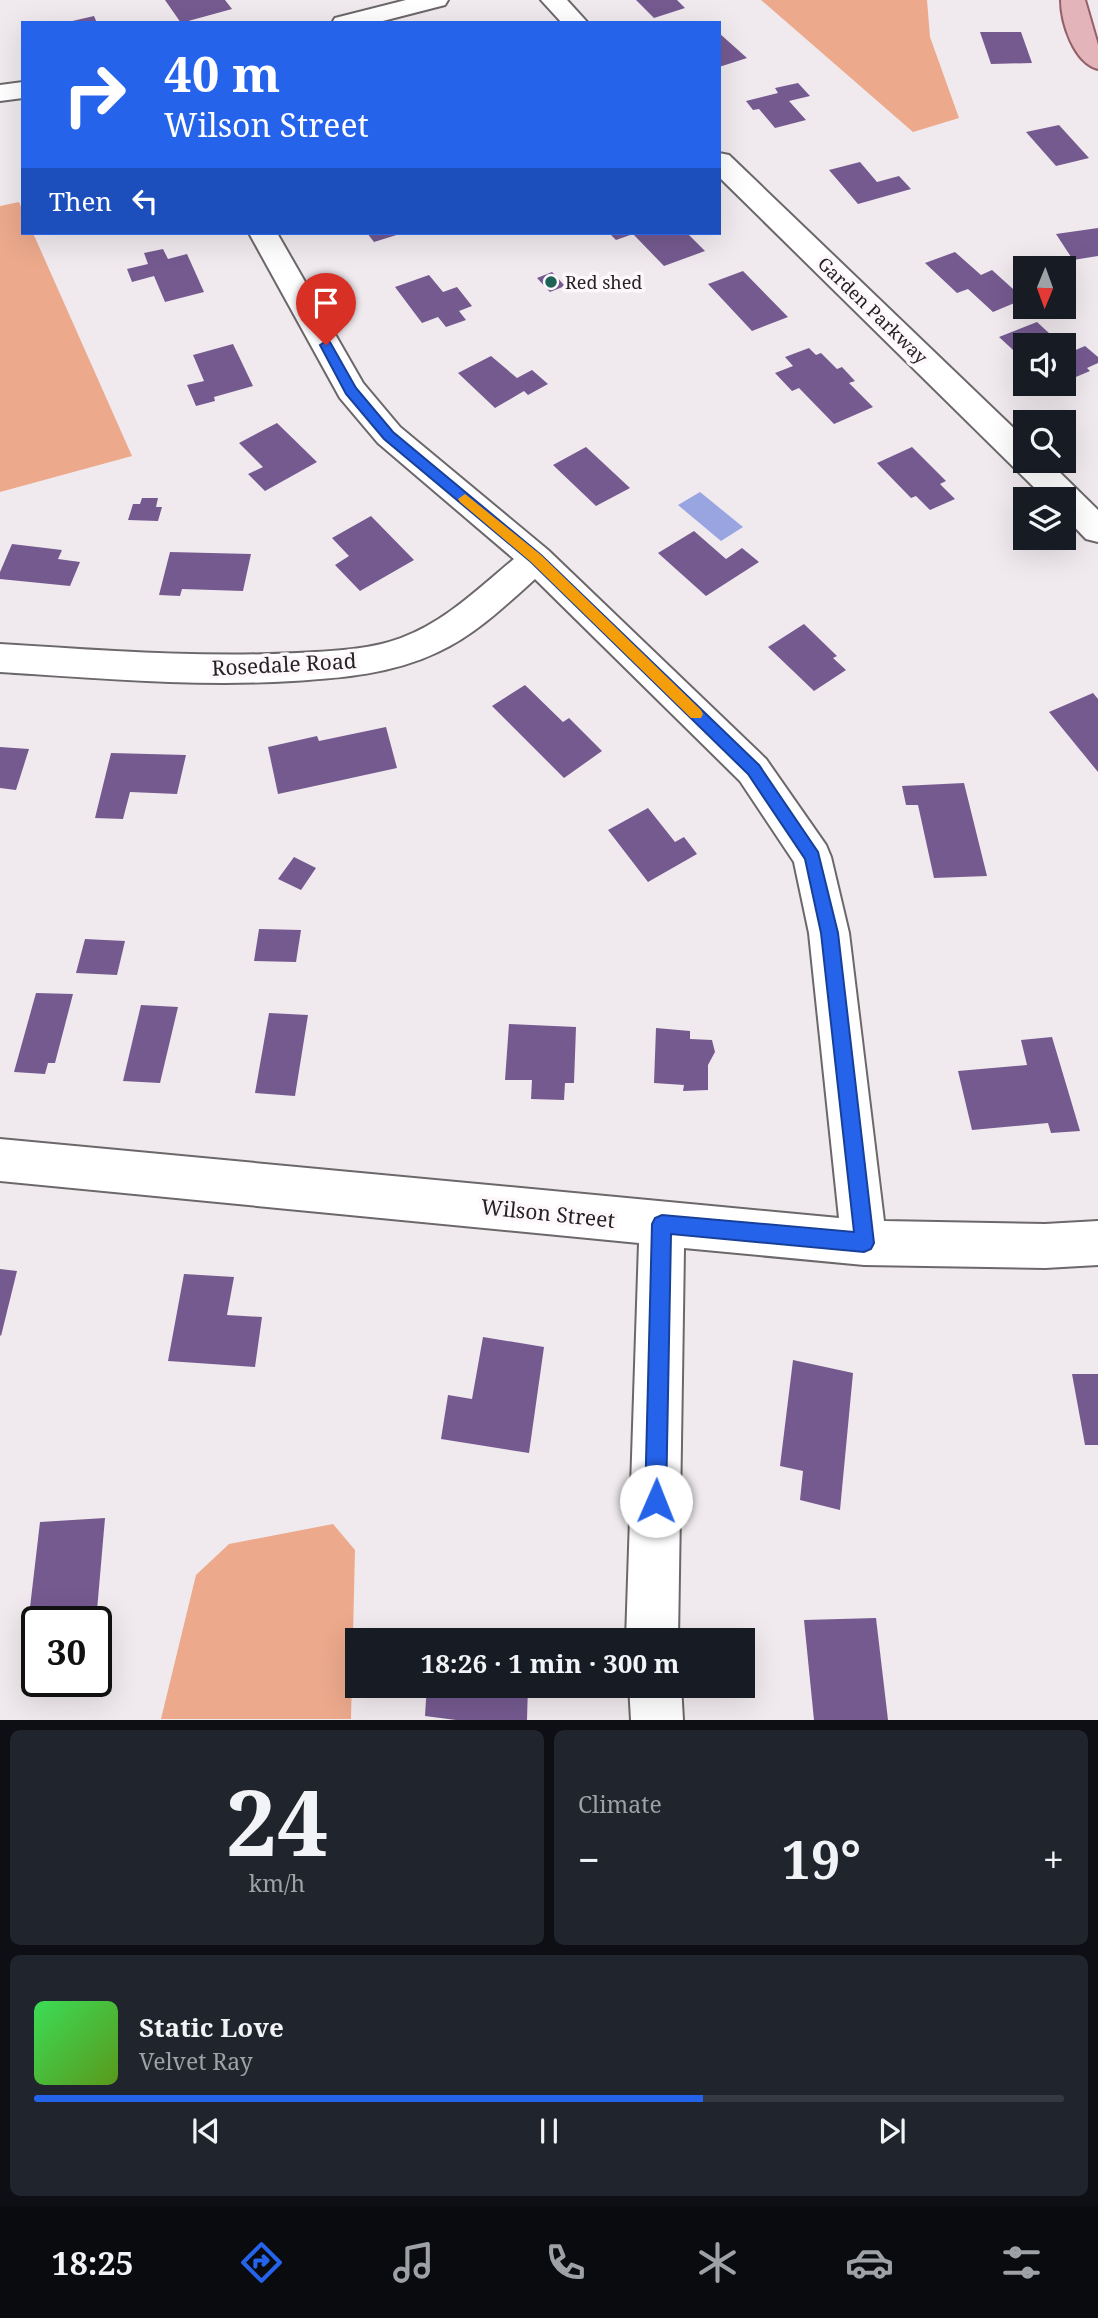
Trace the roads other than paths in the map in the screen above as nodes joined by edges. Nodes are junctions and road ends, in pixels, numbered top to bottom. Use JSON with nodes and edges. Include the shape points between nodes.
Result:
{"nodes":[{"id":1,"x":436,"y":0,"type":"edge"},
{"id":2,"x":553,"y":0,"type":"edge"},
{"id":3,"x":1073,"y":0,"type":"edge"},
{"id":4,"x":352,"y":21,"type":"edge"},
{"id":5,"x":574,"y":21,"type":"edge"},
{"id":6,"x":1098,"y":61,"type":"edge"},
{"id":7,"x":21,"y":90,"type":"edge"},
{"id":8,"x":0,"y":93,"type":"edge"},
{"id":9,"x":721,"y":163,"type":"edge"},
{"id":10,"x":264,"y":235,"type":"edge"},
{"id":11,"x":1013,"y":446,"type":"edge"},
{"id":12,"x":1040,"y":473,"type":"edge"},
{"id":13,"x":1098,"y":530,"type":"edge"},
{"id":14,"x":536,"y":559,"type":"junction"},
{"id":15,"x":0,"y":658,"type":"edge"},
{"id":16,"x":0,"y":1160,"type":"edge"},
{"id":17,"x":662,"y":1224,"type":"junction"},
{"id":18,"x":864,"y":1243,"type":"junction"},
{"id":19,"x":1098,"y":1243,"type":"edge"},
{"id":20,"x":653,"y":1628,"type":"edge"},
{"id":21,"x":655,"y":1698,"type":"edge"},
{"id":22,"x":656,"y":1720,"type":"edge"}],
"edges":[{"from":1,"to":4,"type":"street"},
{"from":2,"to":5,"type":"street"},
{"from":3,"to":6,"type":"main road","via":[[1086,45]]},
{"from":7,"to":8,"type":"street"},
{"from":9,"to":11,"type":"street","name":"Garden Parkway"},
{"from":10,"to":14,"type":"street","via":[[351,390],[389,435]]},
{"from":12,"to":13,"type":"street","name":"Garden Parkway"},
{"from":14,"to":15,"type":"street","name":"Rosedale Road","via":[[469,615],[426,643],[375,659],[274,669]]},
{"from":14,"to":18,"type":"street","via":[[753,770],[813,857],[829,933]]},
{"from":16,"to":17,"type":"street","name":"Wilson Street"},
{"from":17,"to":18,"type":"street","name":"Wilson Street"},
{"from":17,"to":20,"type":"street"},
{"from":18,"to":19,"type":"street","name":"Wilson Street"},
{"from":21,"to":22,"type":"street"}]}
